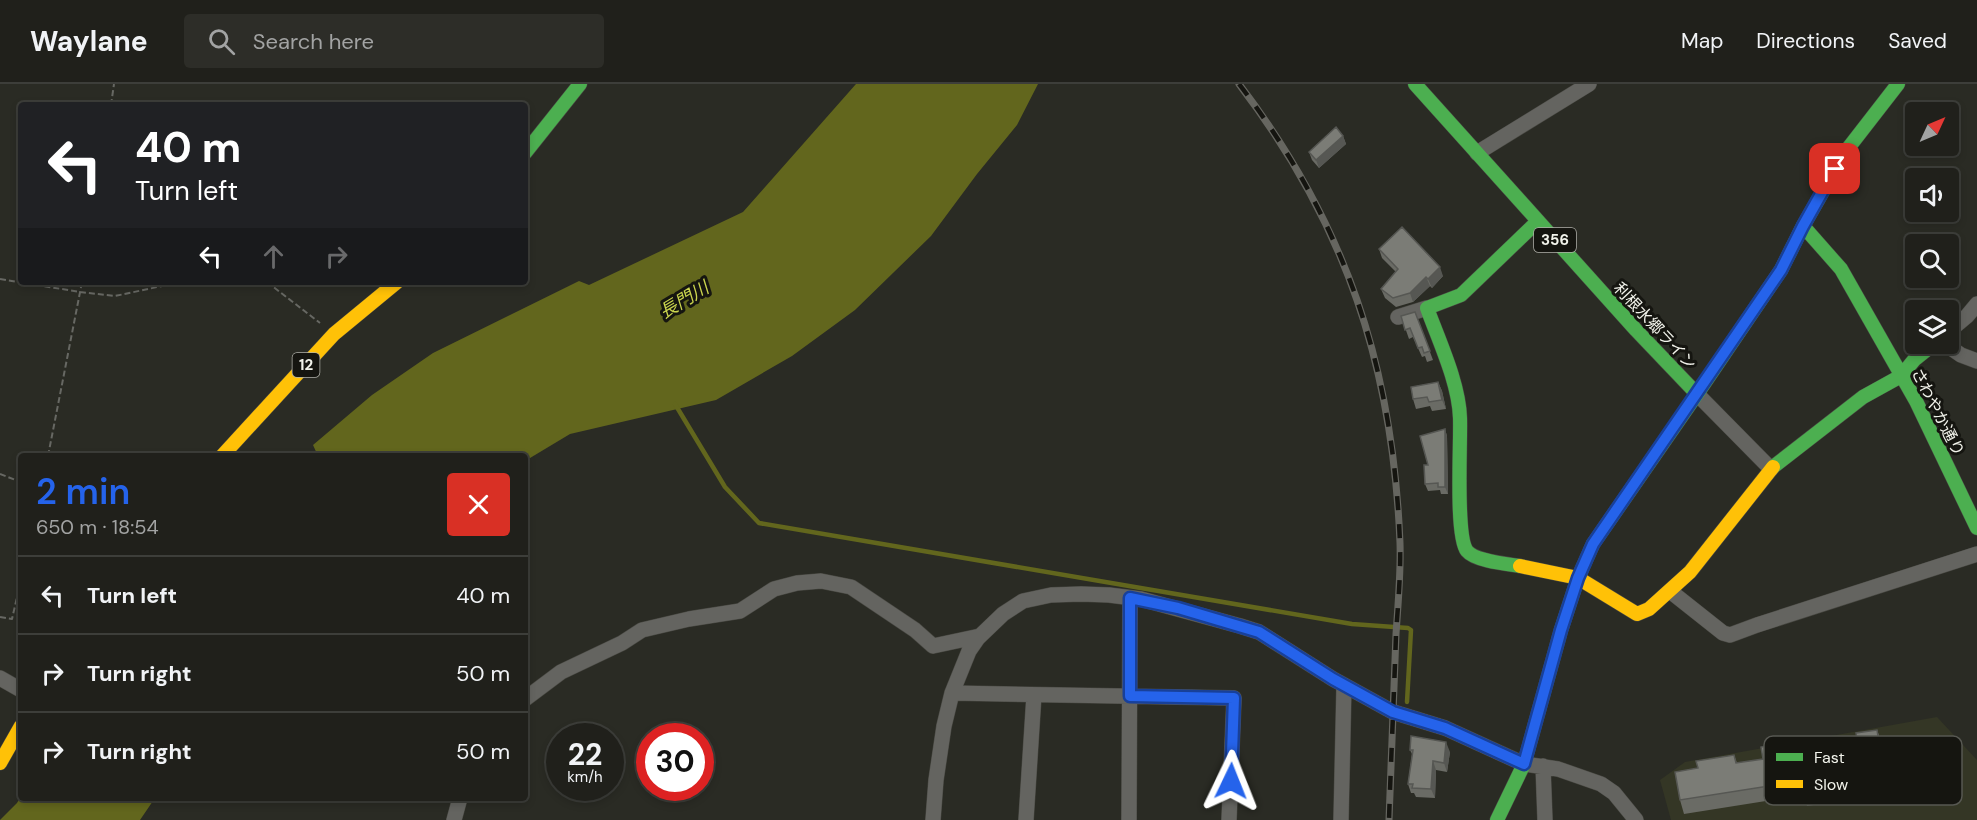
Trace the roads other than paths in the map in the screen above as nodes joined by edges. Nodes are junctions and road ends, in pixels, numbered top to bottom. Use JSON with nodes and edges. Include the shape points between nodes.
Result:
{"nodes":[{"id":1,"x":579,"y":84,"type":"edge"},
{"id":2,"x":1415,"y":84,"type":"edge"},
{"id":3,"x":1589,"y":84,"type":"edge"},
{"id":4,"x":1898,"y":84,"type":"edge"},
{"id":5,"x":528,"y":149,"type":"edge"},
{"id":6,"x":1477,"y":153,"type":"junction"},
{"id":7,"x":1538,"y":221,"type":"junction"},
{"id":8,"x":1803,"y":226,"type":"junction"},
{"id":9,"x":393,"y":285,"type":"edge"},
{"id":10,"x":1977,"y":304,"type":"edge"},
{"id":11,"x":1427,"y":308,"type":"junction"},
{"id":12,"x":1398,"y":317,"type":"dead end"},
{"id":13,"x":1959,"y":323,"type":"edge"},
{"id":14,"x":1922,"y":354,"type":"edge"},
{"id":15,"x":1959,"y":354,"type":"edge"},
{"id":16,"x":1977,"y":362,"type":"edge"},
{"id":17,"x":1901,"y":376,"type":"junction"},
{"id":18,"x":1697,"y":394,"type":"junction"},
{"id":19,"x":225,"y":453,"type":"edge"},
{"id":20,"x":1771,"y":469,"type":"junction"},
{"id":21,"x":1977,"y":528,"type":"edge"},
{"id":22,"x":1977,"y":554,"type":"edge"},
{"id":23,"x":1578,"y":578,"type":"junction"},
{"id":24,"x":1670,"y":591,"type":"junction"},
{"id":25,"x":1130,"y":598,"type":"junction"},
{"id":26,"x":980,"y":636,"type":"junction"},
{"id":27,"x":0,"y":678,"type":"edge"},
{"id":28,"x":1344,"y":686,"type":"junction"},
{"id":29,"x":18,"y":688,"type":"edge"},
{"id":30,"x":952,"y":693,"type":"junction"},
{"id":31,"x":1034,"y":695,"type":"junction"},
{"id":32,"x":1130,"y":696,"type":"junction"},
{"id":33,"x":528,"y":697,"type":"edge"},
{"id":34,"x":18,"y":731,"type":"edge"},
{"id":35,"x":0,"y":763,"type":"edge"},
{"id":36,"x":1524,"y":764,"type":"junction"},
{"id":37,"x":1543,"y":766,"type":"junction"},
{"id":38,"x":459,"y":801,"type":"edge"},
{"id":39,"x":454,"y":820,"type":"edge"},
{"id":40,"x":933,"y":820,"type":"edge"},
{"id":41,"x":1026,"y":820,"type":"edge"},
{"id":42,"x":1129,"y":820,"type":"edge"},
{"id":43,"x":1229,"y":820,"type":"edge"},
{"id":44,"x":1341,"y":820,"type":"edge"},
{"id":45,"x":1497,"y":820,"type":"edge"},
{"id":46,"x":1545,"y":820,"type":"edge"},
{"id":47,"x":1636,"y":820,"type":"edge"}],
"edges":[{"from":1,"to":5,"type":"main road"},
{"from":2,"to":6,"type":"main road","name":"利根水郷ライン","number":"356"},
{"from":3,"to":6,"type":"street"},
{"from":4,"to":8,"type":"main road","name":"利根水郷ライン","via":[[1846,151]]},
{"from":6,"to":7,"type":"main road","name":"利根水郷ライン","number":"356"},
{"from":7,"to":11,"type":"main road","via":[[1461,295]]},
{"from":7,"to":18,"type":"main road","name":"利根水郷ライン","number":"356"},
{"from":8,"to":17,"type":"main road","name":"さわやか通り","via":[[1841,269]]},
{"from":8,"to":18,"type":"main road","name":"利根水郷ライン","via":[[1781,270]]},
{"from":9,"to":19,"type":"main road","number":"12","via":[[334,334]]},
{"from":10,"to":13,"type":"street"},
{"from":11,"to":12,"type":"street"},
{"from":11,"to":23,"type":"main road","via":[[1449,366],[1460,415],[1461,529],[1466,550],[1474,557]]},
{"from":14,"to":17,"type":"main road"},
{"from":15,"to":16,"type":"street"},
{"from":17,"to":20,"type":"main road","via":[[1863,397]]},
{"from":17,"to":21,"type":"main road","name":"さわやか通り"},
{"from":18,"to":20,"type":"street"},
{"from":18,"to":23,"type":"main road","via":[[1593,544]]},
{"from":20,"to":24,"type":"main road","via":[[1690,572]]},
{"from":22,"to":24,"type":"street","via":[[1730,635]]},
{"from":23,"to":24,"type":"main road","via":[[1637,614]]},
{"from":23,"to":36,"type":"main road"},
{"from":25,"to":26,"type":"street","via":[[1051,595],[1023,602]]},
{"from":25,"to":28,"type":"street","via":[[1259,632]]},
{"from":25,"to":32,"type":"street"},
{"from":26,"to":30,"type":"street","via":[[969,651]]},
{"from":26,"to":33,"type":"street","via":[[933,646],[851,587],[821,581],[797,583],[774,589],[740,611],[642,630],[561,672]]},
{"from":27,"to":29,"type":"street"},
{"from":28,"to":36,"type":"street","via":[[1393,712],[1445,728]]},
{"from":28,"to":44,"type":"street"},
{"from":30,"to":31,"type":"street"},
{"from":30,"to":40,"type":"street","via":[[939,753]]},
{"from":31,"to":32,"type":"street"},
{"from":31,"to":41,"type":"street"},
{"from":32,"to":42,"type":"street"},
{"from":32,"to":43,"type":"street","via":[[1234,698]]},
{"from":34,"to":35,"type":"main road"},
{"from":36,"to":37,"type":"street"},
{"from":36,"to":45,"type":"main road"},
{"from":37,"to":46,"type":"street"},
{"from":37,"to":47,"type":"street","via":[[1601,784],[1614,793]]},
{"from":38,"to":39,"type":"street"}]}
